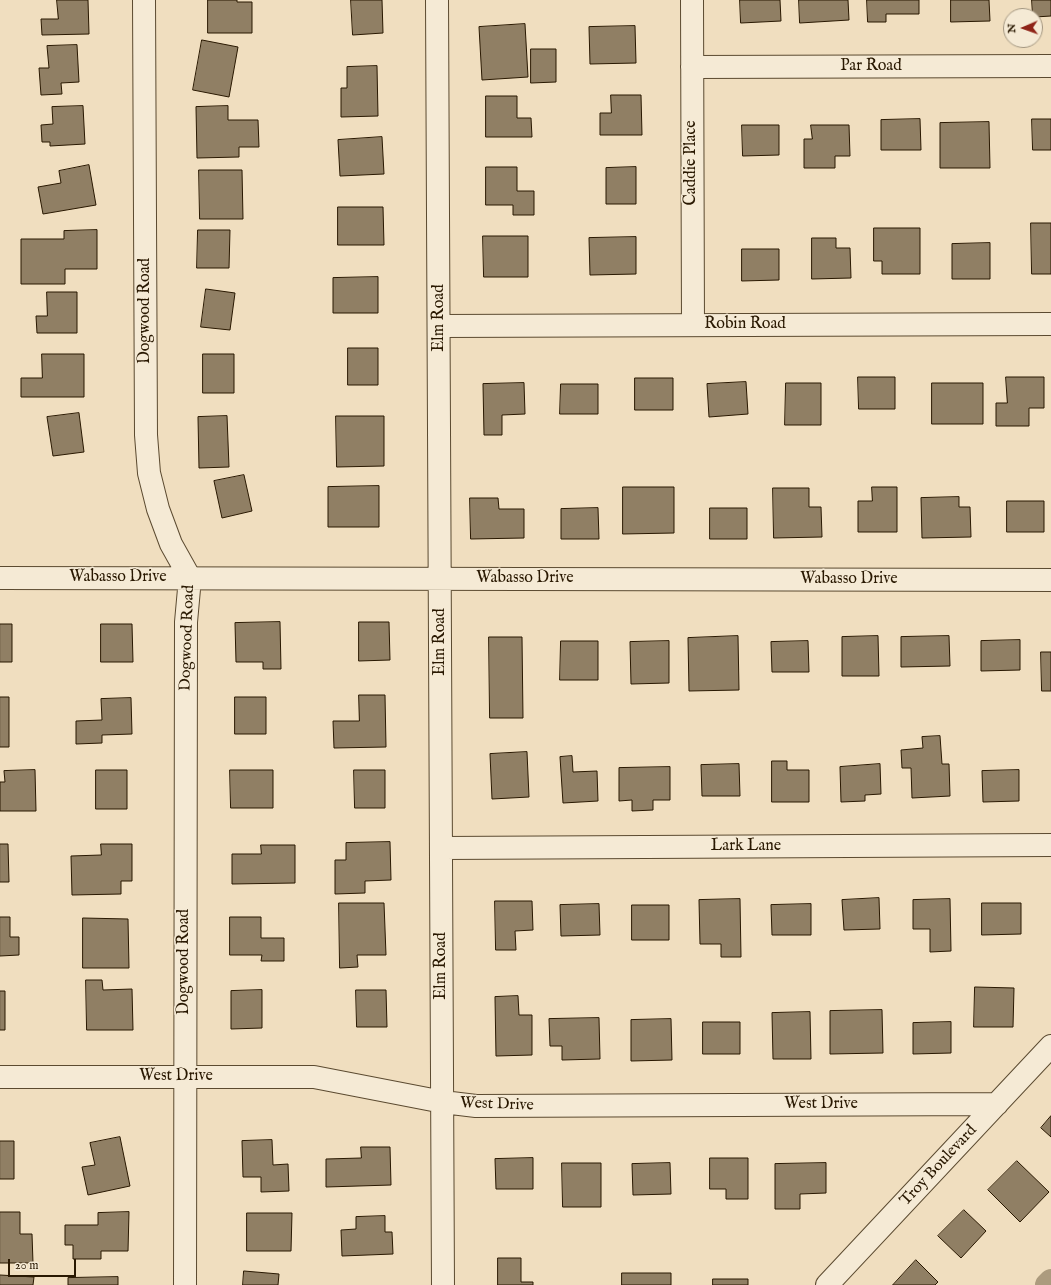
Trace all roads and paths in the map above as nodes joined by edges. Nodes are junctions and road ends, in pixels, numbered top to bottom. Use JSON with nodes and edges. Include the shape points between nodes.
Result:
{"nodes":[{"id":1,"x":144,"y":0,"type":"edge"},
{"id":2,"x":438,"y":0,"type":"edge"},
{"id":3,"x":692,"y":0,"type":"edge"},
{"id":4,"x":1051,"y":66,"type":"edge"},
{"id":5,"x":692,"y":67,"type":"junction"},
{"id":6,"x":1051,"y":324,"type":"edge"},
{"id":7,"x":693,"y":325,"type":"junction"},
{"id":8,"x":440,"y":326,"type":"junction"},
{"id":9,"x":0,"y":578,"type":"edge"},
{"id":10,"x":190,"y":578,"type":"junction"},
{"id":11,"x":441,"y":579,"type":"junction"},
{"id":12,"x":1051,"y":580,"type":"edge"},
{"id":13,"x":1051,"y":845,"type":"edge"},
{"id":14,"x":442,"y":848,"type":"junction"},
{"id":15,"x":1051,"y":1046,"type":"edge"},
{"id":16,"x":0,"y":1077,"type":"edge"},
{"id":17,"x":185,"y":1077,"type":"junction"},
{"id":18,"x":443,"y":1102,"type":"junction"},
{"id":19,"x":997,"y":1104,"type":"junction"},
{"id":20,"x":185,"y":1285,"type":"edge"},
{"id":21,"x":443,"y":1285,"type":"edge"},
{"id":22,"x":827,"y":1285,"type":"edge"}],
"edges":[{"from":1,"to":10,"type":"street","name":"Dogwood Road","via":[[146,435],[149,472],[158,509],[171,544]]},
{"from":2,"to":8,"type":"street","name":"Elm Road"},
{"from":3,"to":5,"type":"street","name":"Caddie Place"},
{"from":4,"to":5,"type":"street","name":"Par Road"},
{"from":5,"to":7,"type":"street","name":"Caddie Place"},
{"from":6,"to":7,"type":"street","name":"Robin Road"},
{"from":7,"to":8,"type":"street","name":"Robin Road"},
{"from":8,"to":11,"type":"street","name":"Elm Road"},
{"from":9,"to":10,"type":"street","name":"Wabasso Drive"},
{"from":10,"to":11,"type":"street","name":"Wabasso Drive"},
{"from":10,"to":17,"type":"street","name":"Dogwood Road","via":[[186,622]]},
{"from":11,"to":12,"type":"street","name":"Wabasso Drive"},
{"from":11,"to":14,"type":"street","name":"Elm Road"},
{"from":13,"to":14,"type":"street","name":"Lark Lane"},
{"from":14,"to":18,"type":"street","name":"Elm Road"},
{"from":15,"to":19,"type":"street","name":"Troy Boulevard"},
{"from":16,"to":17,"type":"street","name":"West Drive"},
{"from":17,"to":18,"type":"street","name":"West Drive","via":[[314,1077]]},
{"from":17,"to":20,"type":"street","name":"Dogwood Road"},
{"from":18,"to":19,"type":"street","name":"West Drive","via":[[476,1106]]},
{"from":18,"to":21,"type":"street","name":"Elm Road"},
{"from":19,"to":22,"type":"street","name":"Troy Boulevard"}]}
